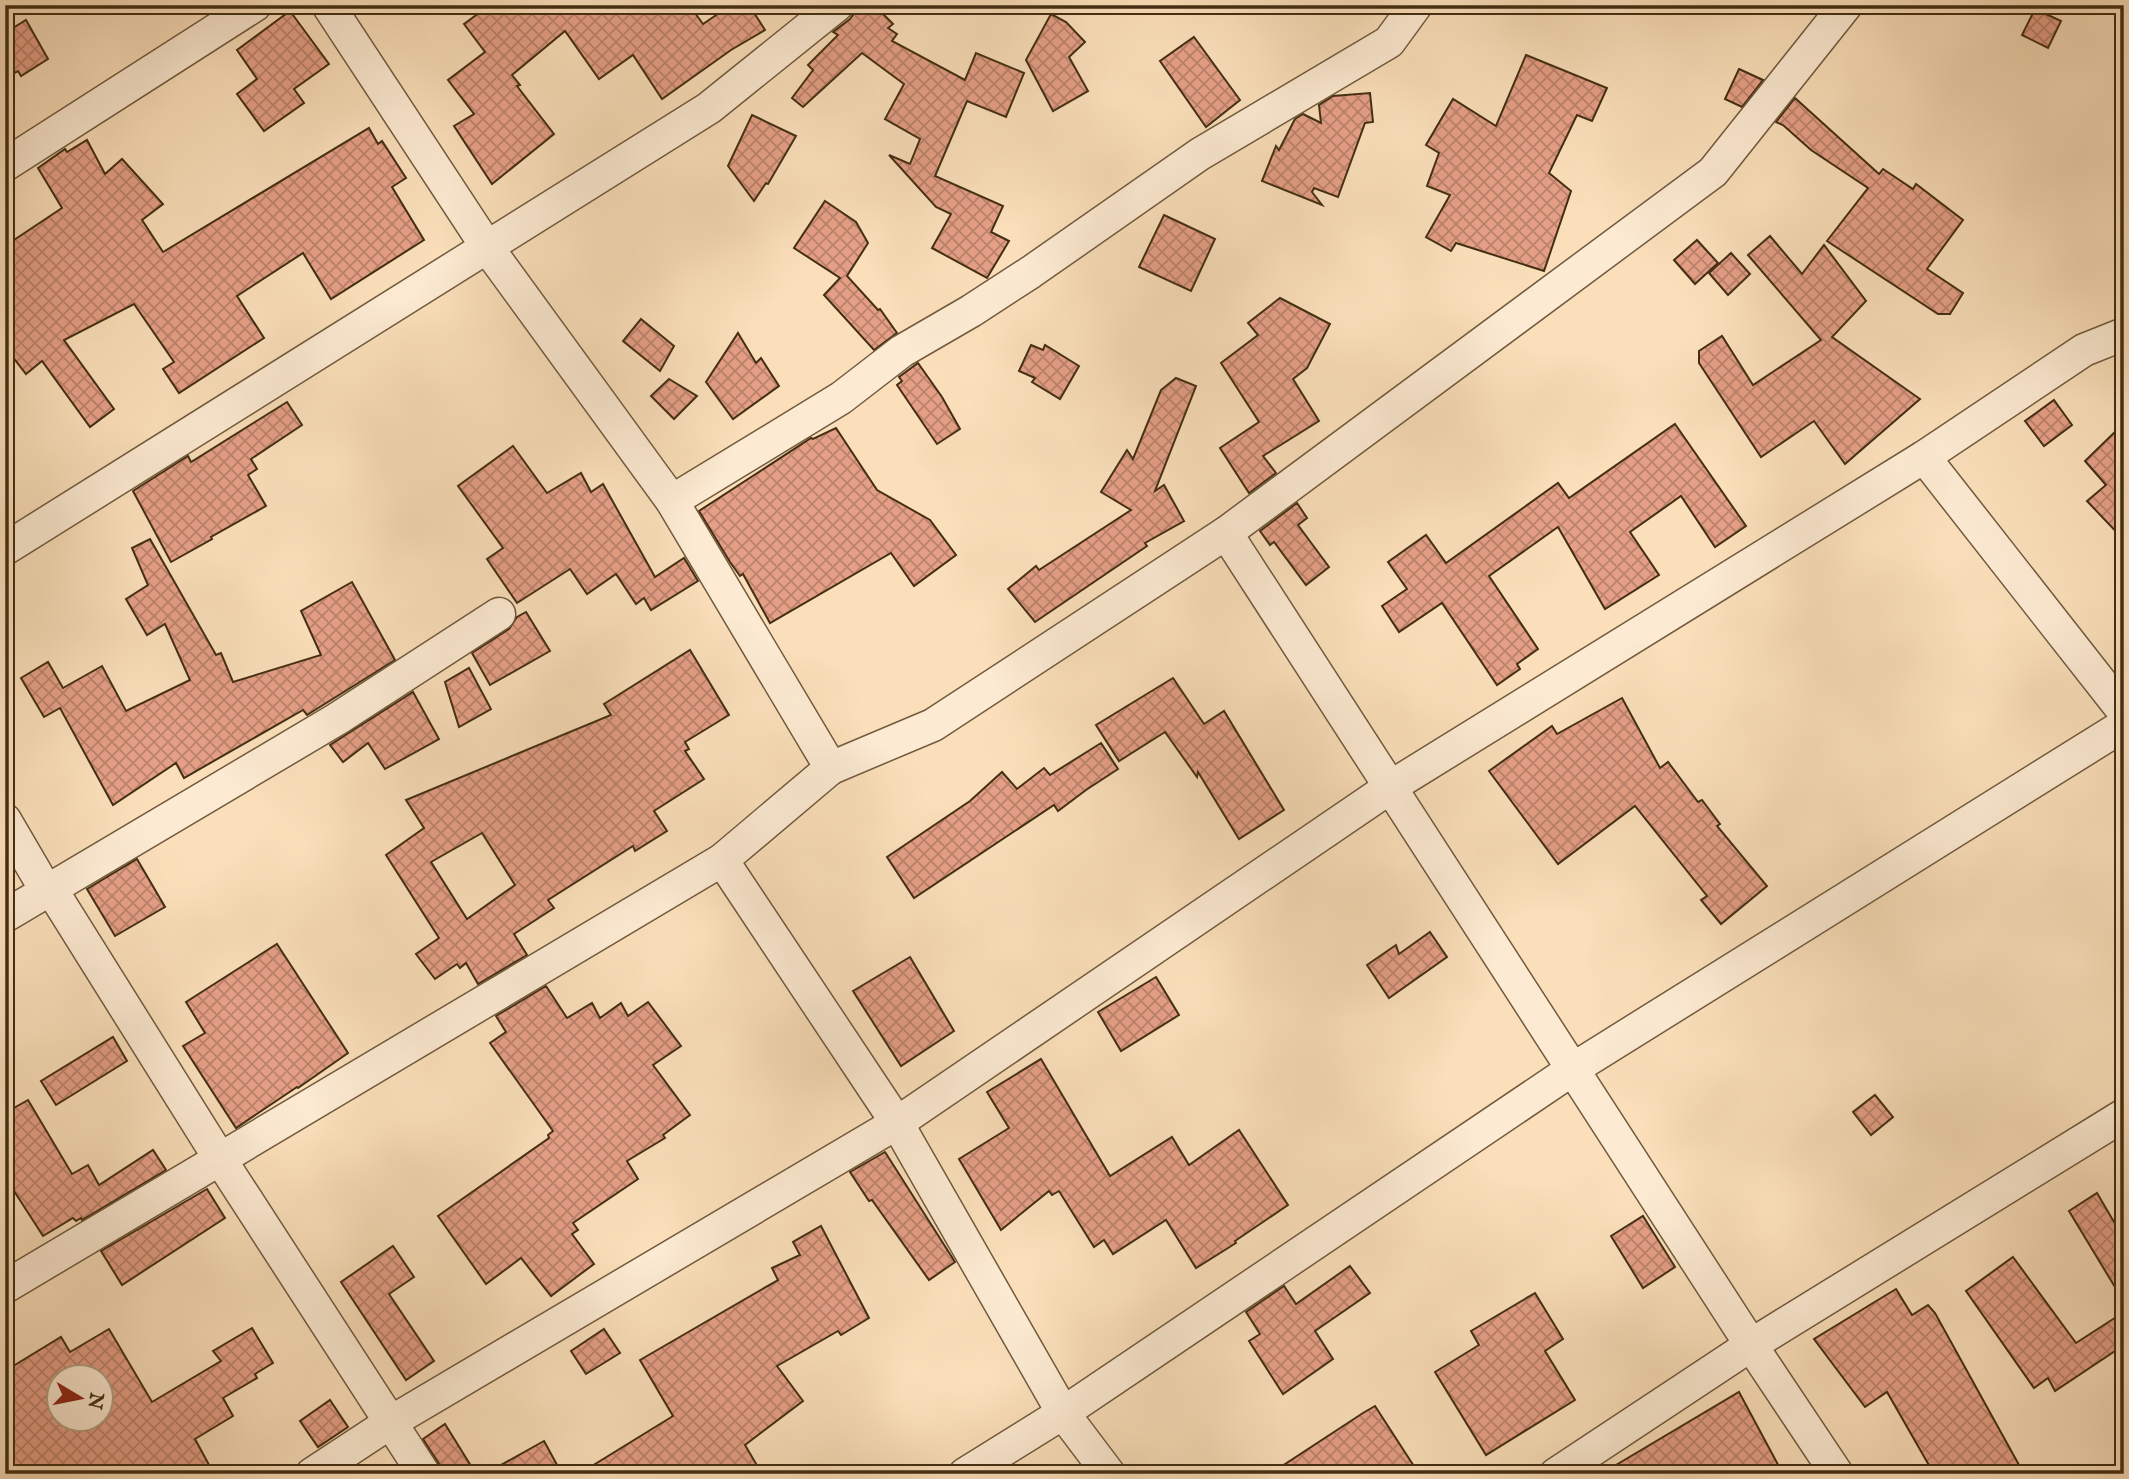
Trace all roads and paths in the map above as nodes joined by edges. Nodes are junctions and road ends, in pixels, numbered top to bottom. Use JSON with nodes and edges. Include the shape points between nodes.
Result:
{"nodes":[{"id":1,"x":255,"y":5,"type":"edge"},
{"id":2,"x":328,"y":5,"type":"edge"},
{"id":3,"x":837,"y":5,"type":"edge"},
{"id":4,"x":1416,"y":5,"type":"edge"},
{"id":5,"x":1846,"y":5,"type":"edge"},
{"id":6,"x":5,"y":164,"type":"edge"},
{"id":7,"x":488,"y":247,"type":"junction"},
{"id":8,"x":2124,"y":334,"type":"edge"},
{"id":9,"x":1924,"y":457,"type":"junction"},
{"id":10,"x":672,"y":501,"type":"junction"},
{"id":11,"x":1226,"y":533,"type":"junction"},
{"id":12,"x":5,"y":549,"type":"edge"},
{"id":13,"x":499,"y":614,"type":"dead end"},
{"id":14,"x":2124,"y":712,"type":"edge"},
{"id":15,"x":2124,"y":725,"type":"edge"},
{"id":16,"x":831,"y":768,"type":"junction"},
{"id":17,"x":1392,"y":786,"type":"junction"},
{"id":18,"x":5,"y":820,"type":"edge"},
{"id":19,"x":722,"y":860,"type":"junction"},
{"id":20,"x":51,"y":889,"type":"junction"},
{"id":21,"x":5,"y":916,"type":"edge"},
{"id":22,"x":1573,"y":1069,"type":"junction"},
{"id":23,"x":2124,"y":1115,"type":"edge"},
{"id":24,"x":897,"y":1123,"type":"junction"},
{"id":25,"x":220,"y":1159,"type":"junction"},
{"id":26,"x":5,"y":1287,"type":"edge"},
{"id":27,"x":1751,"y":1345,"type":"junction"},
{"id":28,"x":1063,"y":1413,"type":"junction"},
{"id":29,"x":391,"y":1422,"type":"junction"},
{"id":30,"x":312,"y":1474,"type":"edge"},
{"id":31,"x":424,"y":1474,"type":"edge"},
{"id":32,"x":965,"y":1474,"type":"edge"},
{"id":33,"x":1109,"y":1474,"type":"edge"},
{"id":34,"x":1556,"y":1474,"type":"edge"},
{"id":35,"x":1837,"y":1474,"type":"edge"}],
"edges":[{"from":1,"to":6,"type":"street"},
{"from":2,"to":7,"type":"street"},
{"from":3,"to":7,"type":"street","via":[[709,108]]},
{"from":4,"to":10,"type":"street","via":[[1389,42],[1200,154],[1031,272],[902,351],[841,398]]},
{"from":5,"to":11,"type":"street","via":[[1713,172]]},
{"from":7,"to":10,"type":"street"},
{"from":7,"to":12,"type":"street"},
{"from":8,"to":9,"type":"street","via":[[2084,350]]},
{"from":9,"to":14,"type":"street"},
{"from":9,"to":17,"type":"street"},
{"from":10,"to":16,"type":"street"},
{"from":11,"to":16,"type":"street","via":[[933,725]]},
{"from":11,"to":17,"type":"street"},
{"from":13,"to":20,"type":"street","via":[[337,719]]},
{"from":15,"to":22,"type":"street"},
{"from":16,"to":19,"type":"street"},
{"from":17,"to":22,"type":"street"},
{"from":17,"to":24,"type":"street"},
{"from":18,"to":20,"type":"street","via":[[43,885]]},
{"from":19,"to":24,"type":"street"},
{"from":19,"to":25,"type":"street"},
{"from":20,"to":21,"type":"street"},
{"from":20,"to":25,"type":"street"},
{"from":22,"to":27,"type":"street"},
{"from":22,"to":28,"type":"street"},
{"from":23,"to":27,"type":"street"},
{"from":24,"to":28,"type":"street"},
{"from":24,"to":29,"type":"street"},
{"from":25,"to":26,"type":"street"},
{"from":25,"to":29,"type":"street"},
{"from":27,"to":34,"type":"street"},
{"from":27,"to":35,"type":"street"},
{"from":28,"to":32,"type":"street"},
{"from":28,"to":33,"type":"street"},
{"from":29,"to":30,"type":"street"},
{"from":29,"to":31,"type":"street"}]}
